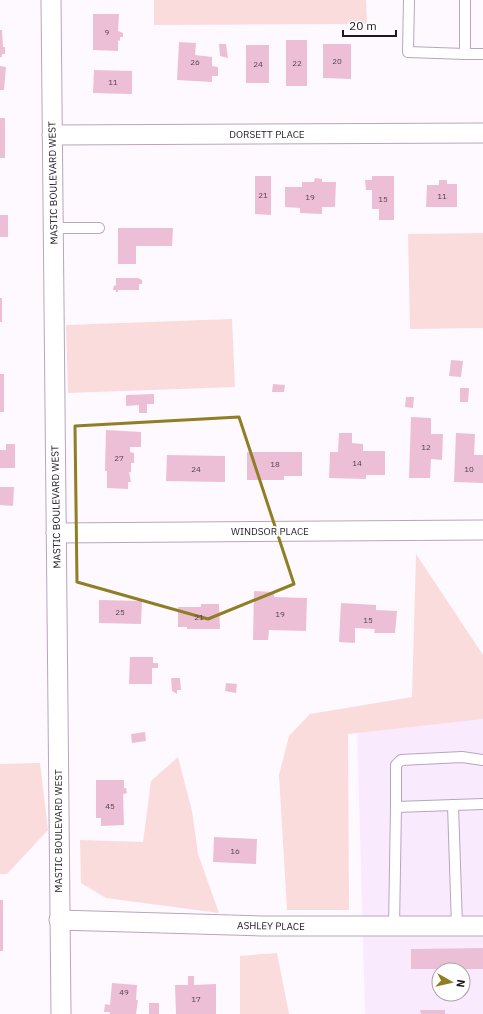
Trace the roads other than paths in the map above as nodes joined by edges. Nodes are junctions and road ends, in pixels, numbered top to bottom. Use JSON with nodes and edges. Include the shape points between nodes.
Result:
{"nodes":[{"id":1,"x":51,"y":0,"type":"edge"},
{"id":2,"x":409,"y":0,"type":"edge"},
{"id":3,"x":465,"y":0,"type":"edge"},
{"id":4,"x":465,"y":54,"type":"junction"},
{"id":5,"x":483,"y":54,"type":"edge"},
{"id":6,"x":483,"y":133,"type":"edge"},
{"id":7,"x":52,"y":135,"type":"junction"},
{"id":8,"x":53,"y":228,"type":"junction"},
{"id":9,"x":99,"y":228,"type":"dead end"},
{"id":10,"x":483,"y":530,"type":"edge"},
{"id":11,"x":56,"y":533,"type":"junction"},
{"id":12,"x":483,"y":760,"type":"edge"},
{"id":13,"x":483,"y":804,"type":"edge"},
{"id":14,"x":454,"y":805,"type":"junction"},
{"id":15,"x":396,"y":807,"type":"junction"},
{"id":16,"x":59,"y":920,"type":"junction"},
{"id":17,"x":457,"y":926,"type":"junction"},
{"id":18,"x":483,"y":926,"type":"edge"},
{"id":19,"x":394,"y":927,"type":"junction"},
{"id":20,"x":61,"y":1014,"type":"edge"}],
"edges":[{"from":1,"to":7,"type":"street","name":"MASTIC BOULEVARD WEST"},
{"from":2,"to":4,"type":"lane","via":[[408,52]]},
{"from":3,"to":4,"type":"lane"},
{"from":4,"to":5,"type":"lane"},
{"from":6,"to":7,"type":"street","name":"DORSETT PLACE"},
{"from":7,"to":8,"type":"street","name":"MASTIC BOULEVARD WEST"},
{"from":8,"to":9,"type":"lane"},
{"from":8,"to":11,"type":"street","name":"MASTIC BOULEVARD WEST"},
{"from":10,"to":11,"type":"street","name":"WINDSOR PLACE"},
{"from":11,"to":16,"type":"street","name":"MASTIC BOULEVARD WEST"},
{"from":12,"to":15,"type":"lane","via":[[462,757],[400,760],[396,765]]},
{"from":13,"to":14,"type":"lane"},
{"from":14,"to":15,"type":"lane"},
{"from":14,"to":17,"type":"lane"},
{"from":15,"to":19,"type":"lane"},
{"from":16,"to":19,"type":"street","name":"ASHLEY PLACE"},
{"from":16,"to":20,"type":"street","name":"MASTIC BOULEVARD WEST"},
{"from":17,"to":18,"type":"street","name":"ASHLEY PLACE"},
{"from":17,"to":19,"type":"street","name":"ASHLEY PLACE"}]}
